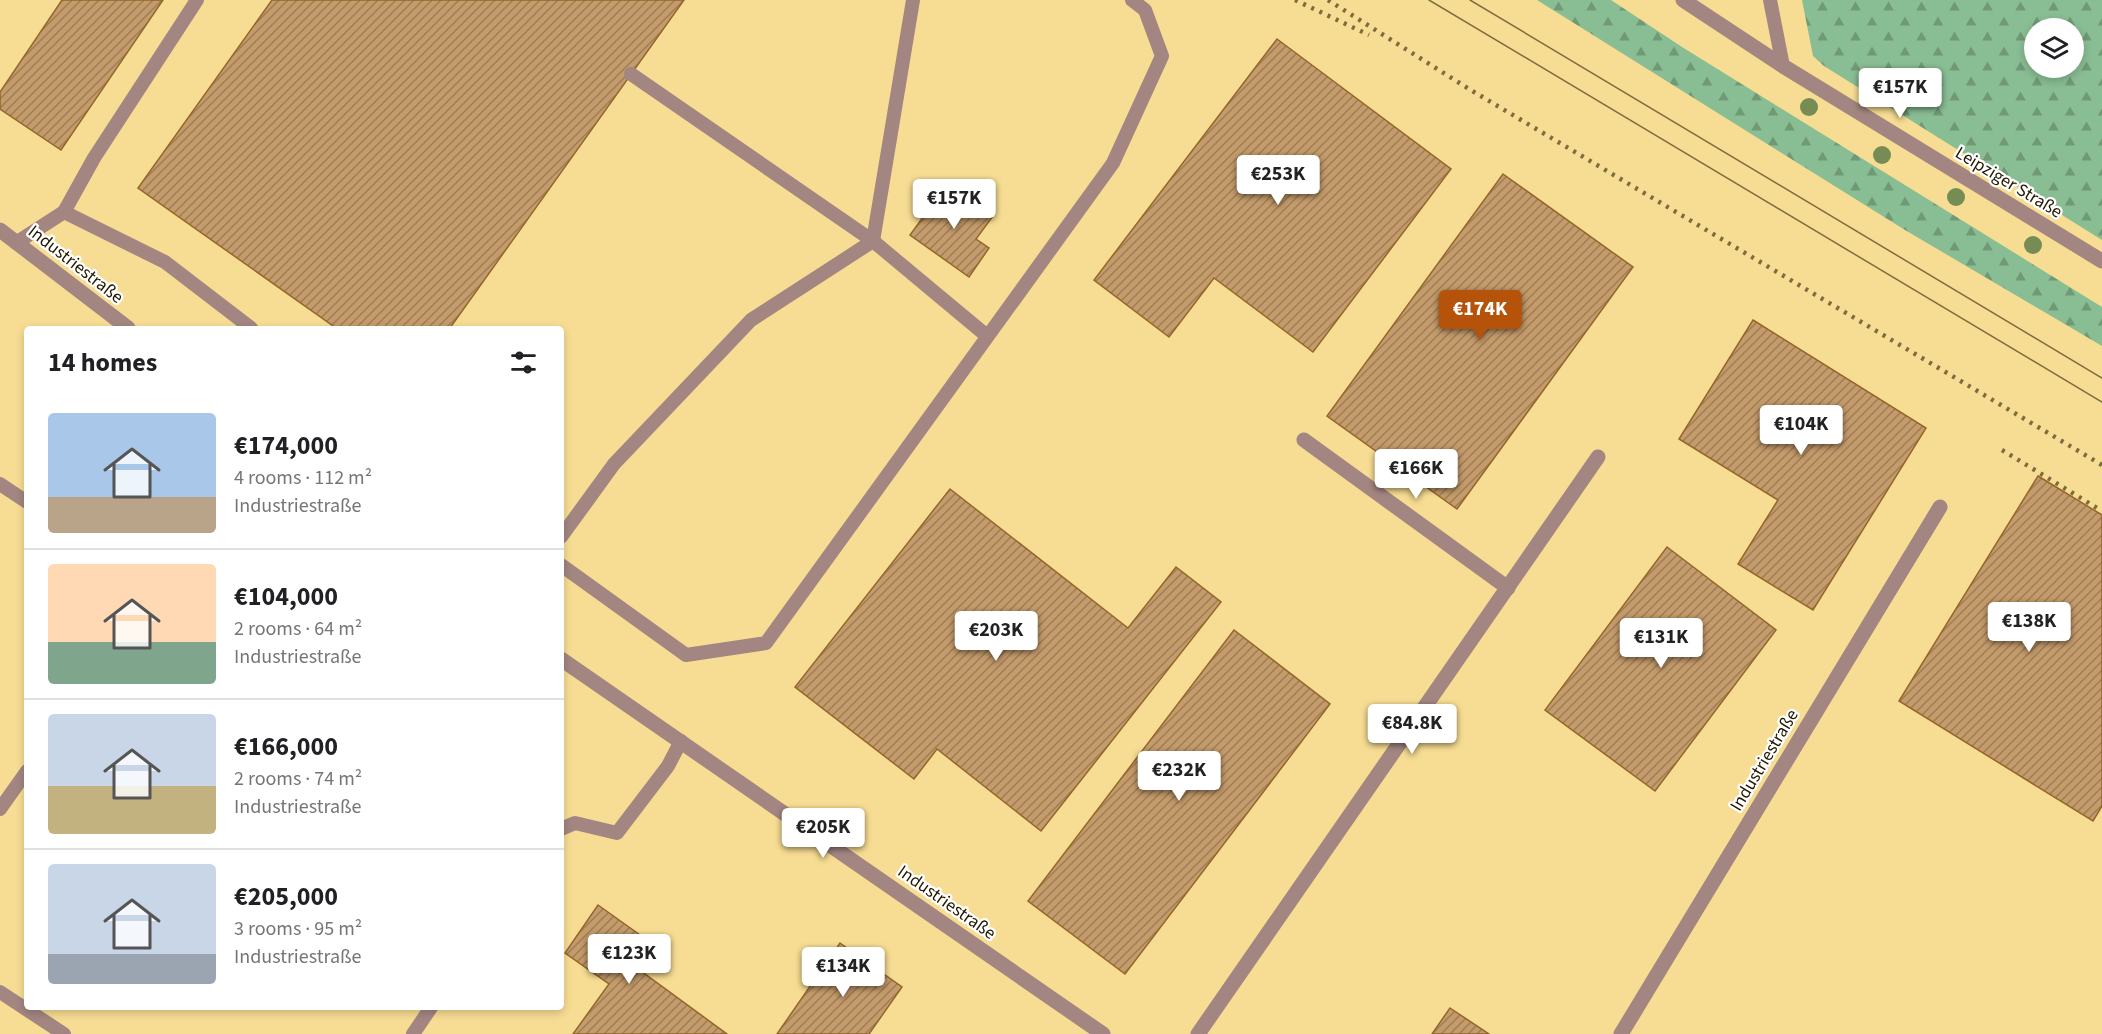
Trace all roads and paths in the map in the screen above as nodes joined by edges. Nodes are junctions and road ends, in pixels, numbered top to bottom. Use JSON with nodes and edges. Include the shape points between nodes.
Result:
{"nodes":[{"id":1,"x":197,"y":0,"type":"edge"},
{"id":2,"x":913,"y":0,"type":"edge"},
{"id":3,"x":1132,"y":0,"type":"edge"},
{"id":4,"x":1683,"y":0,"type":"edge"},
{"id":5,"x":1770,"y":0,"type":"edge"},
{"id":6,"x":1783,"y":66,"type":"junction"},
{"id":7,"x":631,"y":74,"type":"dead end"},
{"id":8,"x":64,"y":212,"type":"junction"},
{"id":9,"x":0,"y":230,"type":"edge"},
{"id":10,"x":873,"y":241,"type":"junction"},
{"id":11,"x":16,"y":243,"type":"junction"},
{"id":12,"x":2102,"y":261,"type":"edge"},
{"id":13,"x":125,"y":326,"type":"edge"},
{"id":14,"x":248,"y":326,"type":"edge"},
{"id":15,"x":987,"y":336,"type":"junction"},
{"id":16,"x":1304,"y":440,"type":"dead end"},
{"id":17,"x":1598,"y":457,"type":"dead end"},
{"id":18,"x":0,"y":484,"type":"edge"},
{"id":19,"x":24,"y":500,"type":"edge"},
{"id":20,"x":1940,"y":507,"type":"dead end"},
{"id":21,"x":564,"y":533,"type":"edge"},
{"id":22,"x":564,"y":567,"type":"edge"},
{"id":23,"x":1508,"y":588,"type":"junction"},
{"id":24,"x":564,"y":661,"type":"edge"},
{"id":25,"x":681,"y":741,"type":"junction"},
{"id":26,"x":24,"y":775,"type":"edge"},
{"id":27,"x":0,"y":809,"type":"edge"},
{"id":28,"x":564,"y":828,"type":"edge"},
{"id":29,"x":0,"y":992,"type":"edge"},
{"id":30,"x":24,"y":1008,"type":"edge"},
{"id":31,"x":27,"y":1010,"type":"edge"},
{"id":32,"x":429,"y":1010,"type":"edge"},
{"id":33,"x":64,"y":1034,"type":"edge"},
{"id":34,"x":413,"y":1034,"type":"edge"},
{"id":35,"x":1103,"y":1034,"type":"edge"},
{"id":36,"x":1198,"y":1034,"type":"edge"},
{"id":37,"x":1621,"y":1034,"type":"edge"}],
"edges":[{"from":1,"to":8,"type":"lane","via":[[94,158]]},
{"from":2,"to":10,"type":"lane"},
{"from":3,"to":15,"type":"lane","via":[[1144,10],[1162,56],[1113,163]]},
{"from":4,"to":6,"type":"street","name":"Leipziger Straße"},
{"from":5,"to":6,"type":"lane"},
{"from":6,"to":12,"type":"street","name":"Leipziger Straße"},
{"from":7,"to":10,"type":"lane"},
{"from":8,"to":11,"type":"lane"},
{"from":8,"to":14,"type":"lane","via":[[165,262]]},
{"from":9,"to":11,"type":"street","name":"Industriestraße"},
{"from":10,"to":15,"type":"lane"},
{"from":10,"to":21,"type":"lane","via":[[751,320],[614,464]]},
{"from":11,"to":13,"type":"street","name":"Industriestraße"},
{"from":15,"to":22,"type":"lane","via":[[766,643],[686,655]]},
{"from":16,"to":23,"type":"street"},
{"from":17,"to":23,"type":"street"},
{"from":18,"to":19,"type":"lane"},
{"from":20,"to":37,"type":"street","name":"Industriestraße"},
{"from":23,"to":36,"type":"street"},
{"from":24,"to":25,"type":"street","name":"Industriestraße"},
{"from":25,"to":28,"type":"lane","via":[[668,766],[617,833],[575,823]]},
{"from":25,"to":35,"type":"street","name":"Industriestraße"},
{"from":26,"to":27,"type":"lane"},
{"from":29,"to":30,"type":"lane"},
{"from":31,"to":33,"type":"lane"},
{"from":32,"to":34,"type":"lane"}]}
